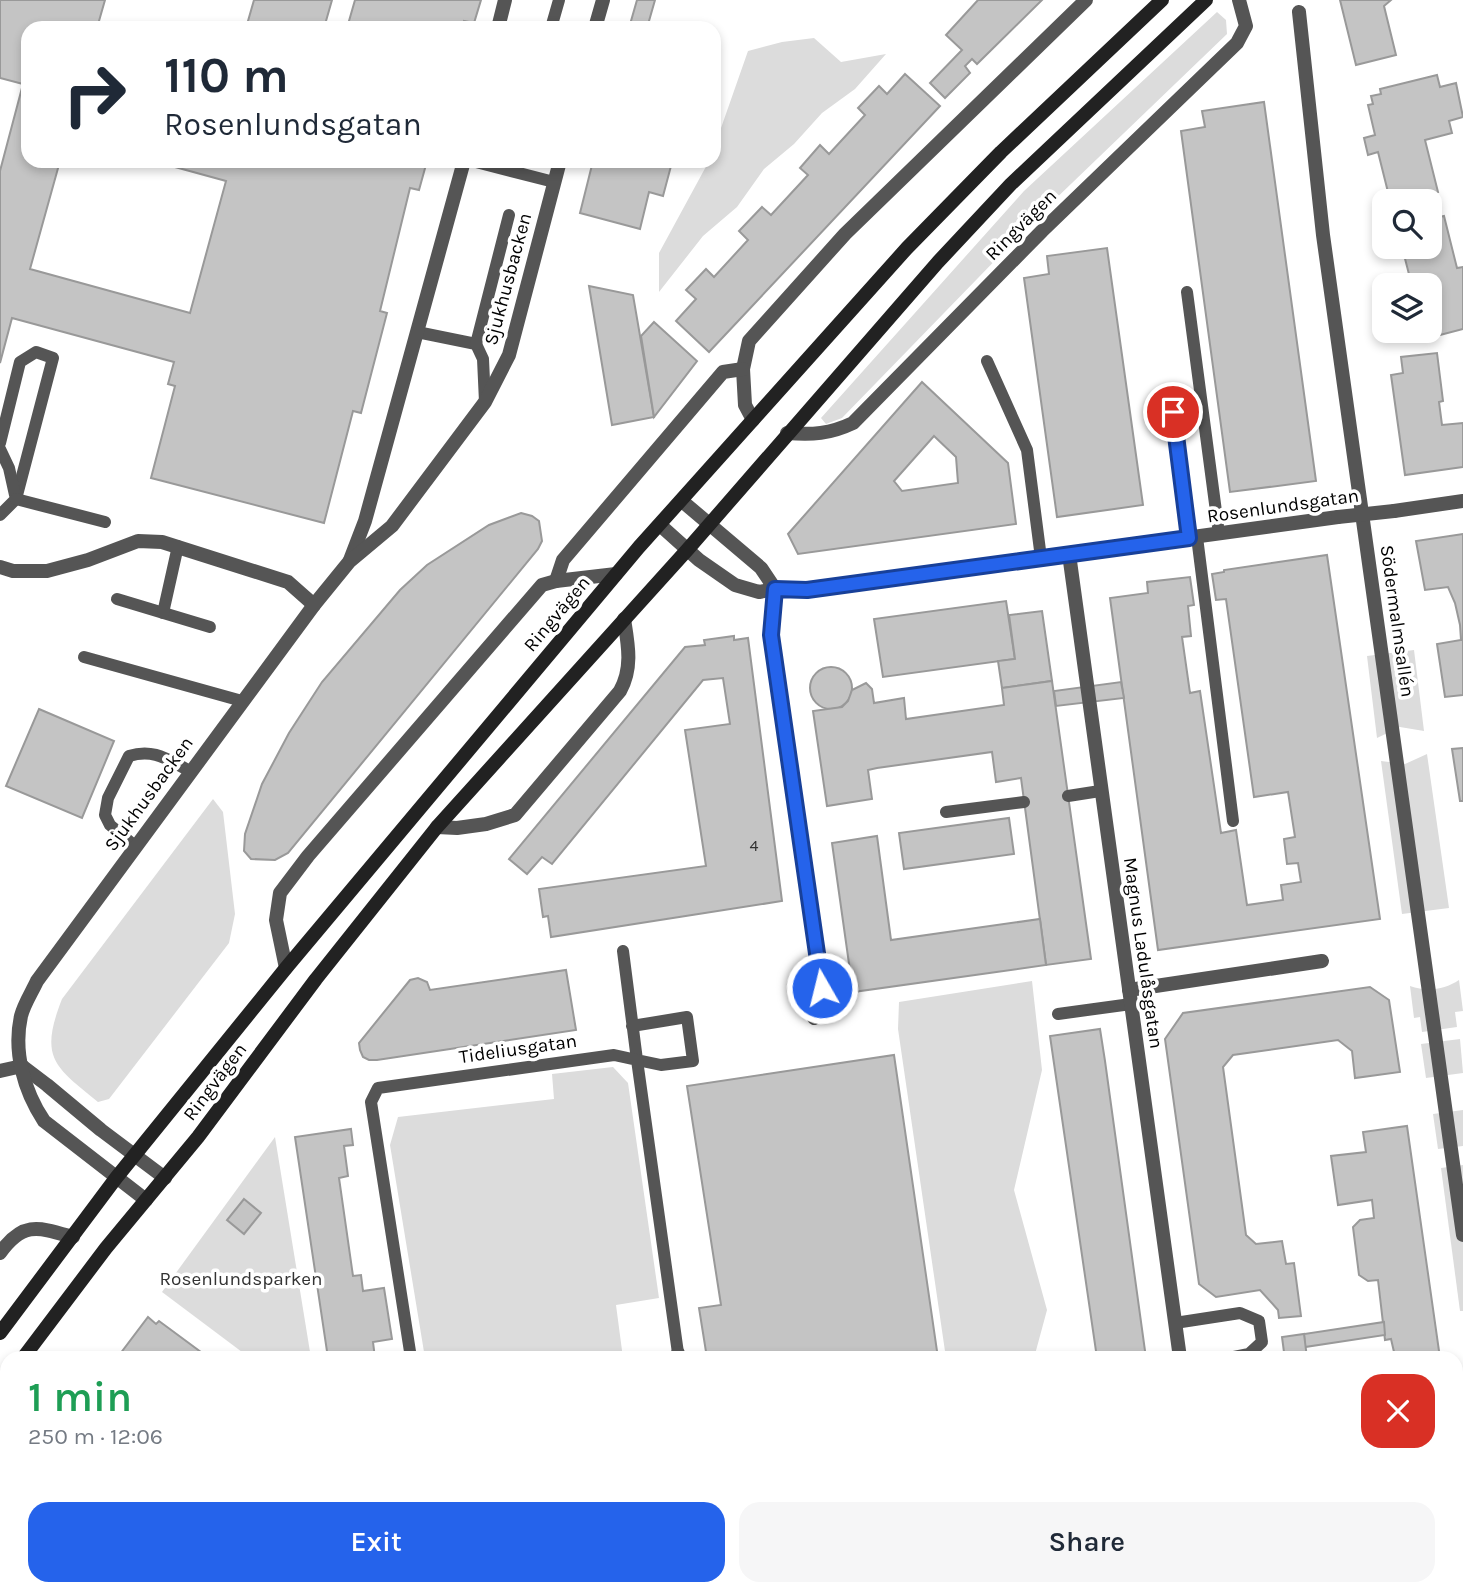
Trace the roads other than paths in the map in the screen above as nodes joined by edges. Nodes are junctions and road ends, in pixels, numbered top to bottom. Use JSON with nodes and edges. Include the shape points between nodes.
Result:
{"nodes":[{"id":1,"x":505,"y":0,"type":"edge"},
{"id":2,"x":559,"y":0,"type":"edge"},
{"id":3,"x":603,"y":0,"type":"edge"},
{"id":4,"x":1086,"y":0,"type":"edge"},
{"id":5,"x":1161,"y":0,"type":"edge"},
{"id":6,"x":1206,"y":0,"type":"edge"},
{"id":7,"x":1239,"y":0,"type":"edge"},
{"id":8,"x":1298,"y":12,"type":"dead end"},
{"id":9,"x":500,"y":21,"type":"edge"},
{"id":10,"x":553,"y":21,"type":"edge"},
{"id":11,"x":597,"y":21,"type":"edge"},
{"id":12,"x":462,"y":168,"type":"edge"},
{"id":13,"x":519,"y":168,"type":"edge"},
{"id":14,"x":558,"y":168,"type":"edge"},
{"id":15,"x":554,"y":182,"type":"junction"},
{"id":16,"x":509,"y":215,"type":"dead end"},
{"id":17,"x":1187,"y":292,"type":"dead end"},
{"id":18,"x":417,"y":332,"type":"junction"},
{"id":19,"x":476,"y":344,"type":"junction"},
{"id":20,"x":987,"y":360,"type":"dead end"},
{"id":21,"x":743,"y":369,"type":"junction"},
{"id":22,"x":485,"y":402,"type":"junction"},
{"id":23,"x":1173,"y":412,"type":"dead end"},
{"id":24,"x":753,"y":420,"type":"junction"},
{"id":25,"x":787,"y":433,"type":"junction"},
{"id":26,"x":0,"y":443,"type":"edge"},
{"id":27,"x":0,"y":449,"type":"edge"},
{"id":28,"x":16,"y":499,"type":"junction"},
{"id":29,"x":682,"y":501,"type":"junction"},
{"id":30,"x":1463,"y":501,"type":"edge"},
{"id":31,"x":0,"y":515,"type":"edge"},
{"id":32,"x":106,"y":522,"type":"dead end"},
{"id":33,"x":709,"y":524,"type":"junction"},
{"id":34,"x":660,"y":525,"type":"junction"},
{"id":35,"x":1219,"y":534,"type":"junction"},
{"id":36,"x":1193,"y":537,"type":"junction"},
{"id":37,"x":178,"y":546,"type":"junction"},
{"id":38,"x":688,"y":549,"type":"junction"},
{"id":39,"x":1069,"y":554,"type":"junction"},
{"id":40,"x":1041,"y":558,"type":"junction"},
{"id":41,"x":349,"y":562,"type":"junction"},
{"id":42,"x":0,"y":567,"type":"edge"},
{"id":43,"x":616,"y":574,"type":"junction"},
{"id":44,"x":556,"y":581,"type":"junction"},
{"id":45,"x":775,"y":589,"type":"junction"},
{"id":46,"x":117,"y":599,"type":"dead end"},
{"id":47,"x":314,"y":605,"type":"junction"},
{"id":48,"x":163,"y":612,"type":"junction"},
{"id":49,"x":624,"y":619,"type":"junction"},
{"id":50,"x":210,"y":627,"type":"dead end"},
{"id":51,"x":84,"y":657,"type":"dead end"},
{"id":52,"x":242,"y":701,"type":"junction"},
{"id":53,"x":190,"y":771,"type":"junction"},
{"id":54,"x":1100,"y":791,"type":"junction"},
{"id":55,"x":1068,"y":796,"type":"dead end"},
{"id":56,"x":1024,"y":802,"type":"dead end"},
{"id":57,"x":946,"y":812,"type":"dead end"},
{"id":58,"x":1233,"y":821,"type":"dead end"},
{"id":59,"x":437,"y":827,"type":"junction"},
{"id":60,"x":135,"y":846,"type":"junction"},
{"id":61,"x":623,"y":951,"type":"dead end"},
{"id":62,"x":1322,"y":961,"type":"dead end"},
{"id":63,"x":286,"y":968,"type":"junction"},
{"id":64,"x":1130,"y":997,"type":"junction"},
{"id":65,"x":1058,"y":1014,"type":"dead end"},
{"id":66,"x":814,"y":1018,"type":"dead end"},
{"id":67,"x":632,"y":1026,"type":"junction"},
{"id":68,"x":638,"y":1059,"type":"junction"},
{"id":69,"x":22,"y":1066,"type":"junction"},
{"id":70,"x":0,"y":1071,"type":"edge"},
{"id":71,"x":135,"y":1155,"type":"junction"},
{"id":72,"x":116,"y":1178,"type":"junction"},
{"id":73,"x":165,"y":1178,"type":"junction"},
{"id":74,"x":146,"y":1200,"type":"junction"},
{"id":75,"x":1463,"y":1235,"type":"edge"},
{"id":76,"x":73,"y":1237,"type":"junction"},
{"id":77,"x":0,"y":1253,"type":"edge"},
{"id":78,"x":1175,"y":1323,"type":"junction"},
{"id":79,"x":0,"y":1334,"type":"edge"},
{"id":80,"x":28,"y":1351,"type":"edge"},
{"id":81,"x":410,"y":1351,"type":"edge"},
{"id":82,"x":677,"y":1351,"type":"edge"},
{"id":83,"x":1179,"y":1351,"type":"edge"},
{"id":84,"x":1252,"y":1351,"type":"edge"}],
"edges":[{"from":1,"to":9,"type":"street"},
{"from":2,"to":10,"type":"lane"},
{"from":3,"to":11,"type":"street"},
{"from":4,"to":21,"type":"street","via":[[845,234],[749,341]]},
{"from":5,"to":24,"type":"main road","name":"Ringvägen","via":[[1001,152]]},
{"from":6,"to":25,"type":"main road","name":"Ringvägen","via":[[1011,184]]},
{"from":7,"to":25,"type":"street","name":"Ringvägen","via":[[1245,26],[1237,43],[1042,231],[853,423],[814,436]]},
{"from":8,"to":75,"type":"street","name":"Södermalmsallén","via":[[1323,235]]},
{"from":12,"to":18,"type":"street","name":"Sjukhusbacken"},
{"from":13,"to":15,"type":"lane"},
{"from":14,"to":15,"type":"street","name":"Sjukhusbacken"},
{"from":15,"to":22,"type":"street","name":"Sjukhusbacken","via":[[509,355]]},
{"from":16,"to":19,"type":"lane"},
{"from":17,"to":35,"type":"lane"},
{"from":18,"to":19,"type":"lane"},
{"from":18,"to":41,"type":"street","name":"Sjukhusbacken","via":[[365,521]]},
{"from":19,"to":22,"type":"lane","via":[[483,359]]},
{"from":20,"to":40,"type":"lane","via":[[1027,450]]},
{"from":21,"to":24,"type":"street","via":[[745,405]]},
{"from":21,"to":44,"type":"street","name":"Ringvägen","via":[[723,372],[563,560]]},
{"from":22,"to":41,"type":"street","name":"Sjukhusbacken","via":[[392,526]]},
{"from":23,"to":36,"type":"lane"},
{"from":24,"to":29,"type":"main road","name":"Ringvägen"},
{"from":25,"to":33,"type":"main road","name":"Ringvägen"},
{"from":26,"to":28,"type":"lane","via":[[20,362],[36,352],[53,358]]},
{"from":27,"to":28,"type":"lane"},
{"from":28,"to":31,"type":"lane"},
{"from":28,"to":32,"type":"lane"},
{"from":29,"to":33,"type":"street"},
{"from":29,"to":34,"type":"main road","name":"Ringvägen"},
{"from":30,"to":35,"type":"street","name":"Rosenlundsgatan","bridge":true},
{"from":33,"to":38,"type":"main road","name":"Ringvägen"},
{"from":33,"to":45,"type":"street","via":[[761,568]]},
{"from":34,"to":38,"type":"street","name":"Rosenlundsgatan"},
{"from":34,"to":43,"type":"main road","name":"Ringvägen"},
{"from":35,"to":36,"type":"street","name":"Rosenlundsgatan"},
{"from":36,"to":39,"type":"street","name":"Rosenlundsgatan"},
{"from":36,"to":58,"type":"lane"},
{"from":37,"to":42,"type":"street","via":[[138,541],[47,571]]},
{"from":37,"to":47,"type":"street","via":[[288,582]]},
{"from":37,"to":48,"type":"lane"},
{"from":38,"to":45,"type":"street","name":"Rosenlundsgatan","via":[[735,585],[759,592]]},
{"from":38,"to":49,"type":"main road","name":"Ringvägen"},
{"from":39,"to":40,"type":"street","name":"Rosenlundsgatan"},
{"from":39,"to":54,"type":"street","name":"Magnus Ladulåsgatan"},
{"from":40,"to":45,"type":"street","name":"Rosenlundsgatan","via":[[807,590]]},
{"from":41,"to":47,"type":"street","name":"Sjukhusbacken"},
{"from":43,"to":44,"type":"street","name":"Ringvägen"},
{"from":43,"to":63,"type":"main road","name":"Ringvägen"},
{"from":44,"to":63,"type":"street","name":"Ringvägen","via":[[542,585],[280,893],[276,920]]},
{"from":45,"to":66,"type":"street","via":[[771,635],[822,988]]},
{"from":46,"to":48,"type":"lane"},
{"from":47,"to":52,"type":"street","name":"Sjukhusbacken"},
{"from":48,"to":50,"type":"lane"},
{"from":49,"to":59,"type":"main road","name":"Ringvägen"},
{"from":49,"to":59,"type":"street","via":[[629,650],[627,678],[620,691],[516,815],[486,824]]},
{"from":51,"to":52,"type":"lane"},
{"from":52,"to":53,"type":"street","name":"Sjukhusbacken"},
{"from":53,"to":60,"type":"street","name":"Sjukhusbacken"},
{"from":53,"to":60,"type":"lane","via":[[155,753],[129,756],[108,798],[105,815]]},
{"from":54,"to":55,"type":"lane"},
{"from":54,"to":64,"type":"street","name":"Magnus Ladulåsgatan"},
{"from":56,"to":57,"type":"lane"},
{"from":59,"to":73,"type":"main road","name":"Ringvägen"},
{"from":60,"to":69,"type":"street","name":"Sjukhusbacken","via":[[37,981],[22,1014],[18,1042]]},
{"from":61,"to":67,"type":"lane"},
{"from":62,"to":64,"type":"street"},
{"from":63,"to":71,"type":"main road","name":"Ringvägen"},
{"from":64,"to":65,"type":"lane"},
{"from":64,"to":78,"type":"street","name":"Magnus Ladulåsgatan"},
{"from":67,"to":68,"type":"lane"},
{"from":67,"to":68,"type":"lane","via":[[687,1017],[693,1061],[661,1065]]},
{"from":68,"to":81,"type":"lane","name":"Tideliusgatan","via":[[614,1055],[379,1087],[371,1102]]},
{"from":68,"to":82,"type":"lane"},
{"from":69,"to":70,"type":"street"},
{"from":69,"to":71,"type":"street"},
{"from":69,"to":72,"type":"street","name":"Sjukhusbacken","via":[[27,1092],[44,1121]]},
{"from":71,"to":72,"type":"main road","name":"Ringvägen"},
{"from":71,"to":73,"type":"street"},
{"from":72,"to":74,"type":"street","name":"Sjukhusbacken"},
{"from":72,"to":76,"type":"main road","name":"Ringvägen"},
{"from":73,"to":74,"type":"main road","name":"Ringvägen"},
{"from":74,"to":80,"type":"main road","name":"Ringvägen"},
{"from":76,"to":77,"type":"street","via":[[27,1229],[10,1238]]},
{"from":76,"to":79,"type":"main road","name":"Ringvägen"},
{"from":78,"to":83,"type":"street","name":"Magnus Ladulåsgatan"},
{"from":78,"to":84,"type":"lane","via":[[1240,1313],[1259,1321],[1262,1342]]}]}
